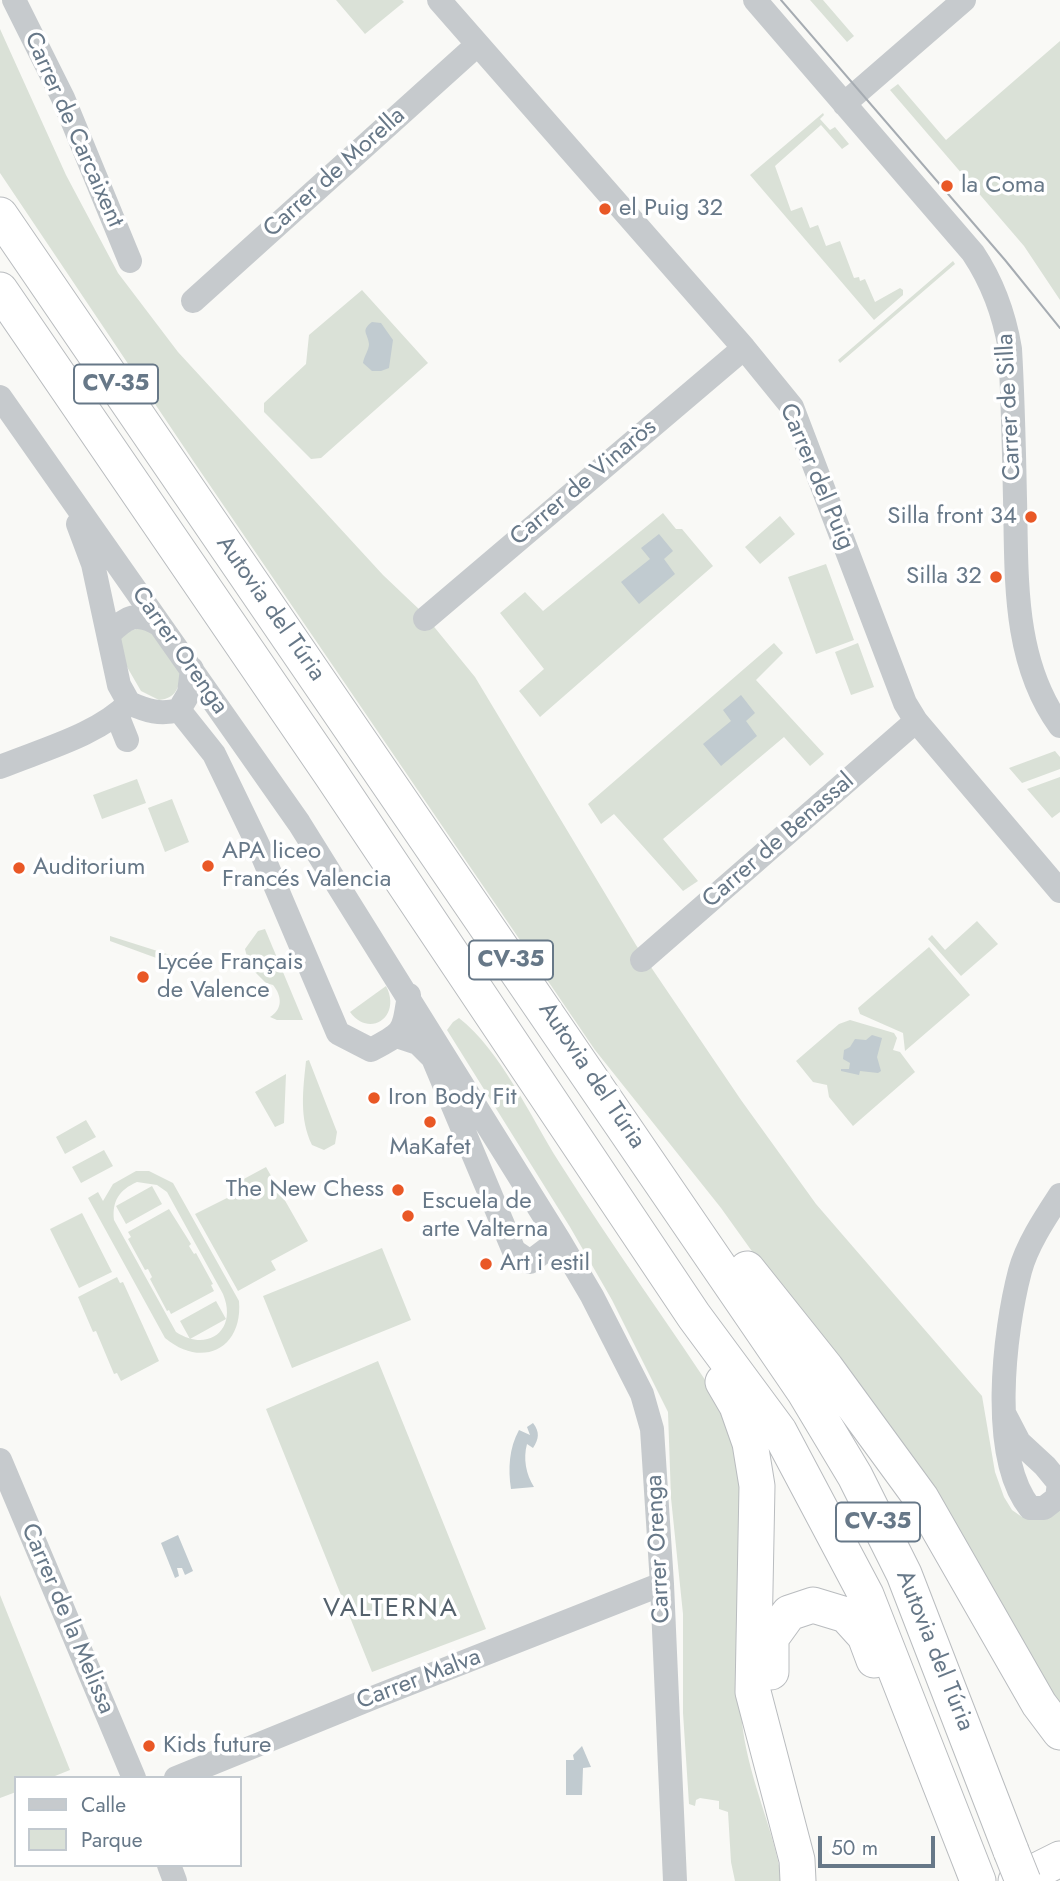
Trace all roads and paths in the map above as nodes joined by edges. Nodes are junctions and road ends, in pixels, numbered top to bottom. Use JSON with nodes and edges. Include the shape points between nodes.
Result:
{"nodes":[{"id":1,"x":14,"y":0,"type":"edge"},
{"id":2,"x":439,"y":0,"type":"edge"},
{"id":3,"x":755,"y":0,"type":"edge"},
{"id":4,"x":951,"y":4,"type":"edge"},
{"id":5,"x":477,"y":45,"type":"junction"},
{"id":6,"x":844,"y":104,"type":"junction"},
{"id":7,"x":0,"y":215,"type":"edge"},
{"id":8,"x":130,"y":261,"type":"dead end"},
{"id":9,"x":0,"y":290,"type":"edge"},
{"id":10,"x":193,"y":300,"type":"dead end"},
{"id":11,"x":744,"y":348,"type":"junction"},
{"id":12,"x":0,"y":397,"type":"edge"},
{"id":13,"x":67,"y":493,"type":"junction"},
{"id":14,"x":425,"y":619,"type":"dead end"},
{"id":15,"x":160,"y":625,"type":"junction"},
{"id":16,"x":109,"y":634,"type":"junction"},
{"id":17,"x":192,"y":669,"type":"junction"},
{"id":18,"x":123,"y":709,"type":"junction"},
{"id":19,"x":179,"y":710,"type":"junction"},
{"id":20,"x":916,"y":722,"type":"junction"},
{"id":21,"x":1060,"y":726,"type":"edge"},
{"id":22,"x":127,"y":740,"type":"dead end"},
{"id":23,"x":0,"y":767,"type":"edge"},
{"id":24,"x":1060,"y":891,"type":"edge"},
{"id":25,"x":642,"y":960,"type":"dead end"},
{"id":26,"x":409,"y":995,"type":"junction"},
{"id":27,"x":397,"y":1036,"type":"junction"},
{"id":28,"x":1060,"y":1195,"type":"edge"},
{"id":29,"x":690,"y":1221,"type":"junction"},
{"id":30,"x":559,"y":1240,"type":"junction"},
{"id":31,"x":694,"y":1316,"type":"junction"},
{"id":32,"x":1004,"y":1415,"type":"dead end"},
{"id":33,"x":0,"y":1460,"type":"edge"},
{"id":34,"x":662,"y":1584,"type":"junction"},
{"id":35,"x":1060,"y":1732,"type":"edge"},
{"id":36,"x":931,"y":1757,"type":"junction"},
{"id":37,"x":133,"y":1776,"type":"edge"},
{"id":38,"x":181,"y":1776,"type":"edge"},
{"id":39,"x":1060,"y":1859,"type":"edge"},
{"id":40,"x":1017,"y":1871,"type":"edge"},
{"id":41,"x":976,"y":1875,"type":"edge"},
{"id":42,"x":675,"y":1881,"type":"edge"},
{"id":43,"x":798,"y":1881,"type":"edge"},
{"id":44,"x":823,"y":1881,"type":"edge"}],
"edges":[{"from":1,"to":8,"type":"street","name":"Carrer de Carcaixent","via":[[63,98]]},
{"from":2,"to":5,"type":"street","name":"Carrer del Puig"},
{"from":3,"to":6,"type":"street","name":"Carrer de Silla"},
{"from":4,"to":6,"type":"street"},
{"from":5,"to":10,"type":"street","name":"Carrer de Morella"},
{"from":5,"to":11,"type":"street","name":"Carrer del Puig"},
{"from":6,"to":21,"type":"street","name":"Carrer de Silla","via":[[973,253],[999,302],[1010,349],[1021,626],[1035,679]]},
{"from":7,"to":29,"type":"highway","name":"Autovia del Túria","number":"CV-35"},
{"from":9,"to":31,"type":"highway","name":"Autovia del Túria","number":"CV-35"},
{"from":11,"to":14,"type":"street","name":"Carrer de Vinaròs"},
{"from":11,"to":20,"type":"street","name":"Carrer del Puig","via":[[792,407]]},
{"from":12,"to":13,"type":"street"},
{"from":13,"to":15,"type":"street","name":"Carrer Orenga"},
{"from":13,"to":16,"type":"street","name":"Carrer Orenga","via":[[93,564]]},
{"from":15,"to":16,"type":"street","via":[[147,616],[134,616]]},
{"from":15,"to":17,"type":"street","name":"Carrer Orenga"},
{"from":16,"to":18,"type":"street","name":"Carrer Orenga"},
{"from":17,"to":19,"type":"street","via":[[189,692]]},
{"from":17,"to":26,"type":"street","name":"Carrer Orenga","via":[[299,823]]},
{"from":18,"to":19,"type":"street","via":[[163,714]]},
{"from":18,"to":22,"type":"street","name":"Carrer Orenga"},
{"from":18,"to":23,"type":"street","via":[[97,727]]},
{"from":19,"to":27,"type":"street","name":"Carrer Orenga","via":[[214,754],[338,1033],[371,1050]]},
{"from":20,"to":24,"type":"street","name":"Carrer del Puig"},
{"from":20,"to":25,"type":"street","name":"Carrer de Benassal","via":[[881,742]]},
{"from":26,"to":27,"type":"street","via":[[404,1027]]},
{"from":26,"to":30,"type":"street","name":"Carrer Orenga"},
{"from":27,"to":30,"type":"street","via":[[418,1043],[433,1058],[514,1251],[530,1262]]},
{"from":28,"to":32,"type":"street","via":[[1020,1269],[1004,1378]]},
{"from":29,"to":35,"type":"highway","via":[[747,1269],[921,1498],[1039,1704]]},
{"from":29,"to":40,"type":"highway","name":"Autovia del Túria","number":"CV-35","via":[[804,1391],[861,1488],[904,1574]]},
{"from":30,"to":34,"type":"street","name":"Carrer Orenga","via":[[642,1394],[649,1417]]},
{"from":31,"to":36,"type":"highway","name":"Autovia del Túria","number":"CV-35","via":[[779,1431],[866,1595]]},
{"from":31,"to":43,"type":"highway","via":[[699,1344],[737,1406],[750,1443],[757,1486],[753,1692],[797,1860]]},
{"from":33,"to":37,"type":"street","name":"Carrer de la Melissa"},
{"from":34,"to":38,"type":"street","name":"Carrer Malva"},
{"from":34,"to":42,"type":"street","name":"Carrer Orenga"},
{"from":36,"to":41,"type":"highway","name":"Autovia del Túria","number":"CV-35"},
{"from":36,"to":44,"type":"highway","via":[[898,1720],[865,1636],[846,1615],[813,1605],[789,1613],[771,1638],[770,1694],[811,1855]]},
{"from":39,"to":40,"type":"highway"}]}
